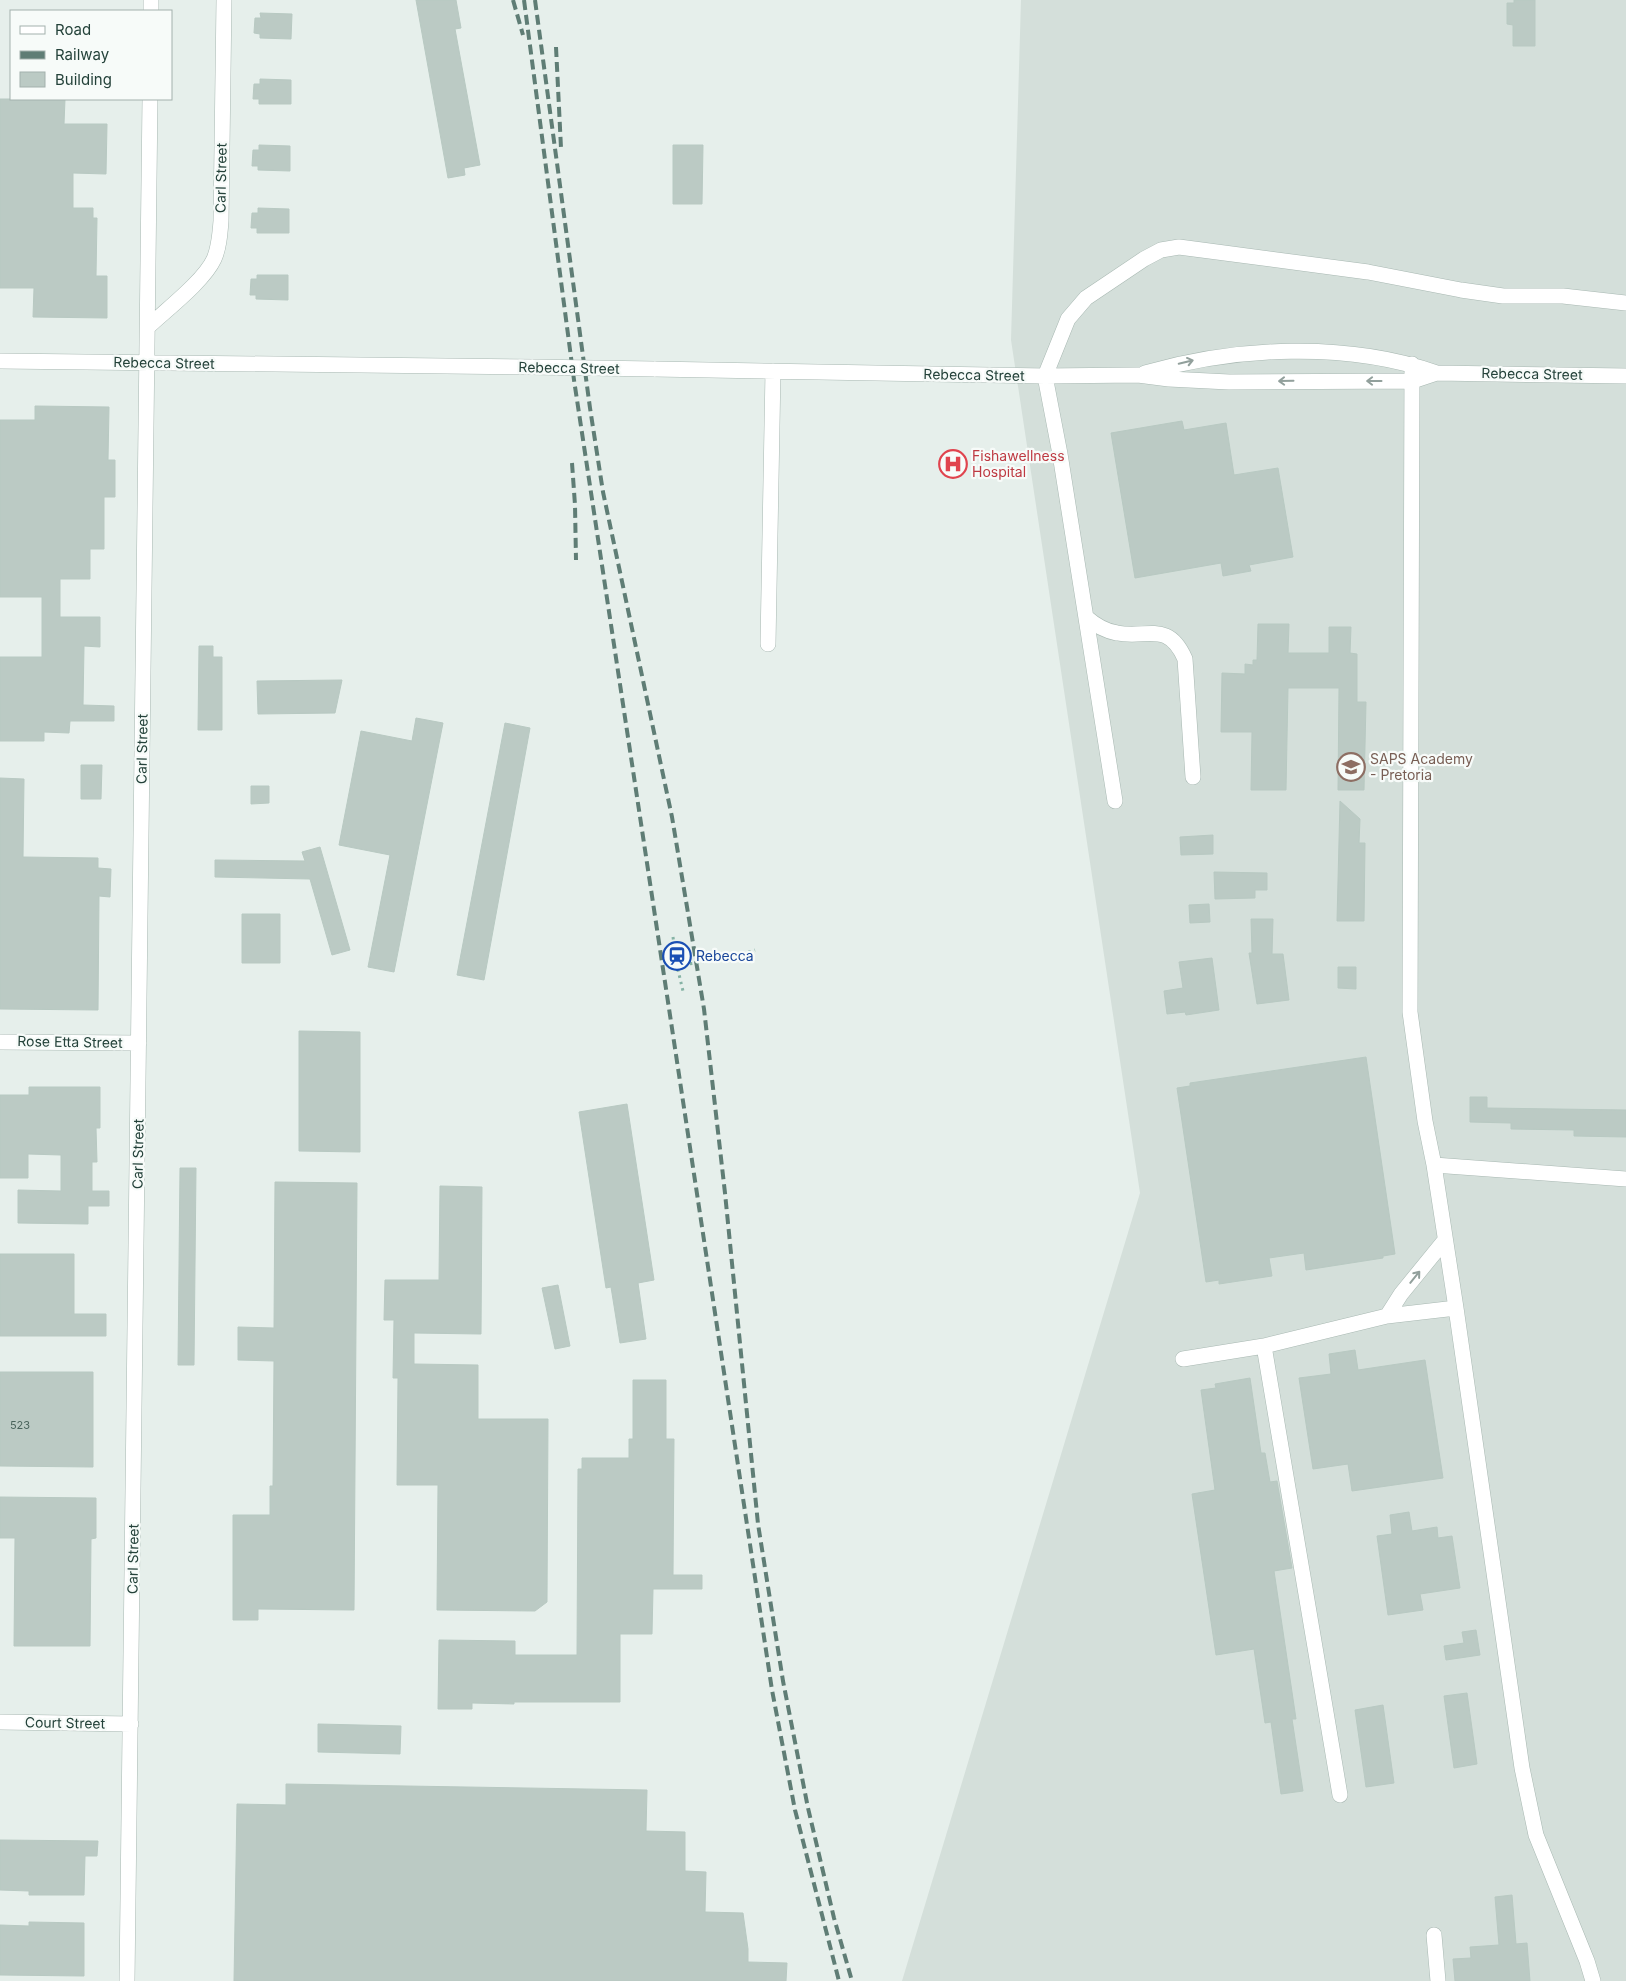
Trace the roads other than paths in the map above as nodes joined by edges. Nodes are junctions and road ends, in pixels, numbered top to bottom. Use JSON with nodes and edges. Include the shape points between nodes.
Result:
{"nodes":[{"id":1,"x":224,"y":0,"type":"edge"},
{"id":2,"x":150,"y":100,"type":"edge"},
{"id":3,"x":1626,"y":303,"type":"edge"},
{"id":4,"x":148,"y":327,"type":"junction"},
{"id":5,"x":0,"y":361,"type":"edge"},
{"id":6,"x":147,"y":363,"type":"junction"},
{"id":7,"x":1412,"y":364,"type":"junction"},
{"id":8,"x":773,"y":371,"type":"junction"},
{"id":9,"x":1437,"y":373,"type":"junction"},
{"id":10,"x":1138,"y":375,"type":"junction"},
{"id":11,"x":1046,"y":376,"type":"junction"},
{"id":12,"x":1626,"y":376,"type":"edge"},
{"id":13,"x":1412,"y":381,"type":"junction"},
{"id":14,"x":1086,"y":617,"type":"junction"},
{"id":15,"x":768,"y":644,"type":"dead end"},
{"id":16,"x":1193,"y":777,"type":"dead end"},
{"id":17,"x":1115,"y":801,"type":"dead end"},
{"id":18,"x":0,"y":1042,"type":"edge"},
{"id":19,"x":139,"y":1043,"type":"junction"},
{"id":20,"x":1434,"y":1165,"type":"junction"},
{"id":21,"x":1626,"y":1179,"type":"edge"},
{"id":22,"x":1445,"y":1240,"type":"junction"},
{"id":23,"x":1456,"y":1308,"type":"junction"},
{"id":24,"x":1387,"y":1316,"type":"junction"},
{"id":25,"x":1264,"y":1346,"type":"junction"},
{"id":26,"x":1183,"y":1359,"type":"dead end"},
{"id":27,"x":0,"y":1722,"type":"edge"},
{"id":28,"x":130,"y":1724,"type":"junction"},
{"id":29,"x":1340,"y":1795,"type":"dead end"},
{"id":30,"x":1434,"y":1935,"type":"dead end"},
{"id":31,"x":127,"y":1981,"type":"edge"},
{"id":32,"x":1438,"y":1981,"type":"edge"},
{"id":33,"x":1593,"y":1981,"type":"edge"}],
"edges":[{"from":1,"to":4,"type":"street","name":"Carl Street","via":[[218,246],[205,273]]},
{"from":2,"to":4,"type":"street","name":"Carl Street"},
{"from":3,"to":11,"type":"street","via":[[1461,290],[1368,272],[1179,247],[1161,250],[1144,259],[1086,298],[1068,319]]},
{"from":4,"to":6,"type":"street","name":"Carl Street"},
{"from":5,"to":6,"type":"street","name":"Rebecca Street"},
{"from":6,"to":8,"type":"street","name":"Rebecca Street","bridge":true},
{"from":6,"to":19,"type":"street","name":"Carl Street"},
{"from":7,"to":9,"type":"street","name":"Rebecca Street"},
{"from":10,"to":7,"type":"street","name":"Rebecca Street","one_way":true,"via":[[1196,360],[1270,352],[1336,353]]},
{"from":7,"to":13,"type":"street"},
{"from":8,"to":11,"type":"street","name":"Rebecca Street"},
{"from":8,"to":15,"type":"street"},
{"from":9,"to":12,"type":"street","name":"Rebecca Street"},
{"from":9,"to":13,"type":"street","name":"Rebecca Street"},
{"from":10,"to":11,"type":"street","name":"Rebecca Street"},
{"from":13,"to":10,"type":"street","name":"Rebecca Street","one_way":true,"via":[[1229,382]]},
{"from":11,"to":14,"type":"street"},
{"from":13,"to":20,"type":"street","via":[[1410,1002]]},
{"from":14,"to":16,"type":"street","via":[[1096,625],[1117,633],[1161,634],[1181,650],[1185,659]]},
{"from":14,"to":17,"type":"street"},
{"from":18,"to":19,"type":"street","name":"Rose Etta Street"},
{"from":19,"to":28,"type":"street","name":"Carl Street"},
{"from":20,"to":21,"type":"street"},
{"from":20,"to":22,"type":"street"},
{"from":22,"to":23,"type":"street"},
{"from":24,"to":22,"type":"street","one_way":true},
{"from":23,"to":24,"type":"street"},
{"from":23,"to":33,"type":"street","via":[[1529,1808],[1536,1835]]},
{"from":24,"to":25,"type":"street"},
{"from":25,"to":26,"type":"street"},
{"from":25,"to":29,"type":"street"},
{"from":27,"to":28,"type":"street","name":"Court Street"},
{"from":28,"to":31,"type":"street","name":"Carl Street"},
{"from":30,"to":32,"type":"street"}]}
